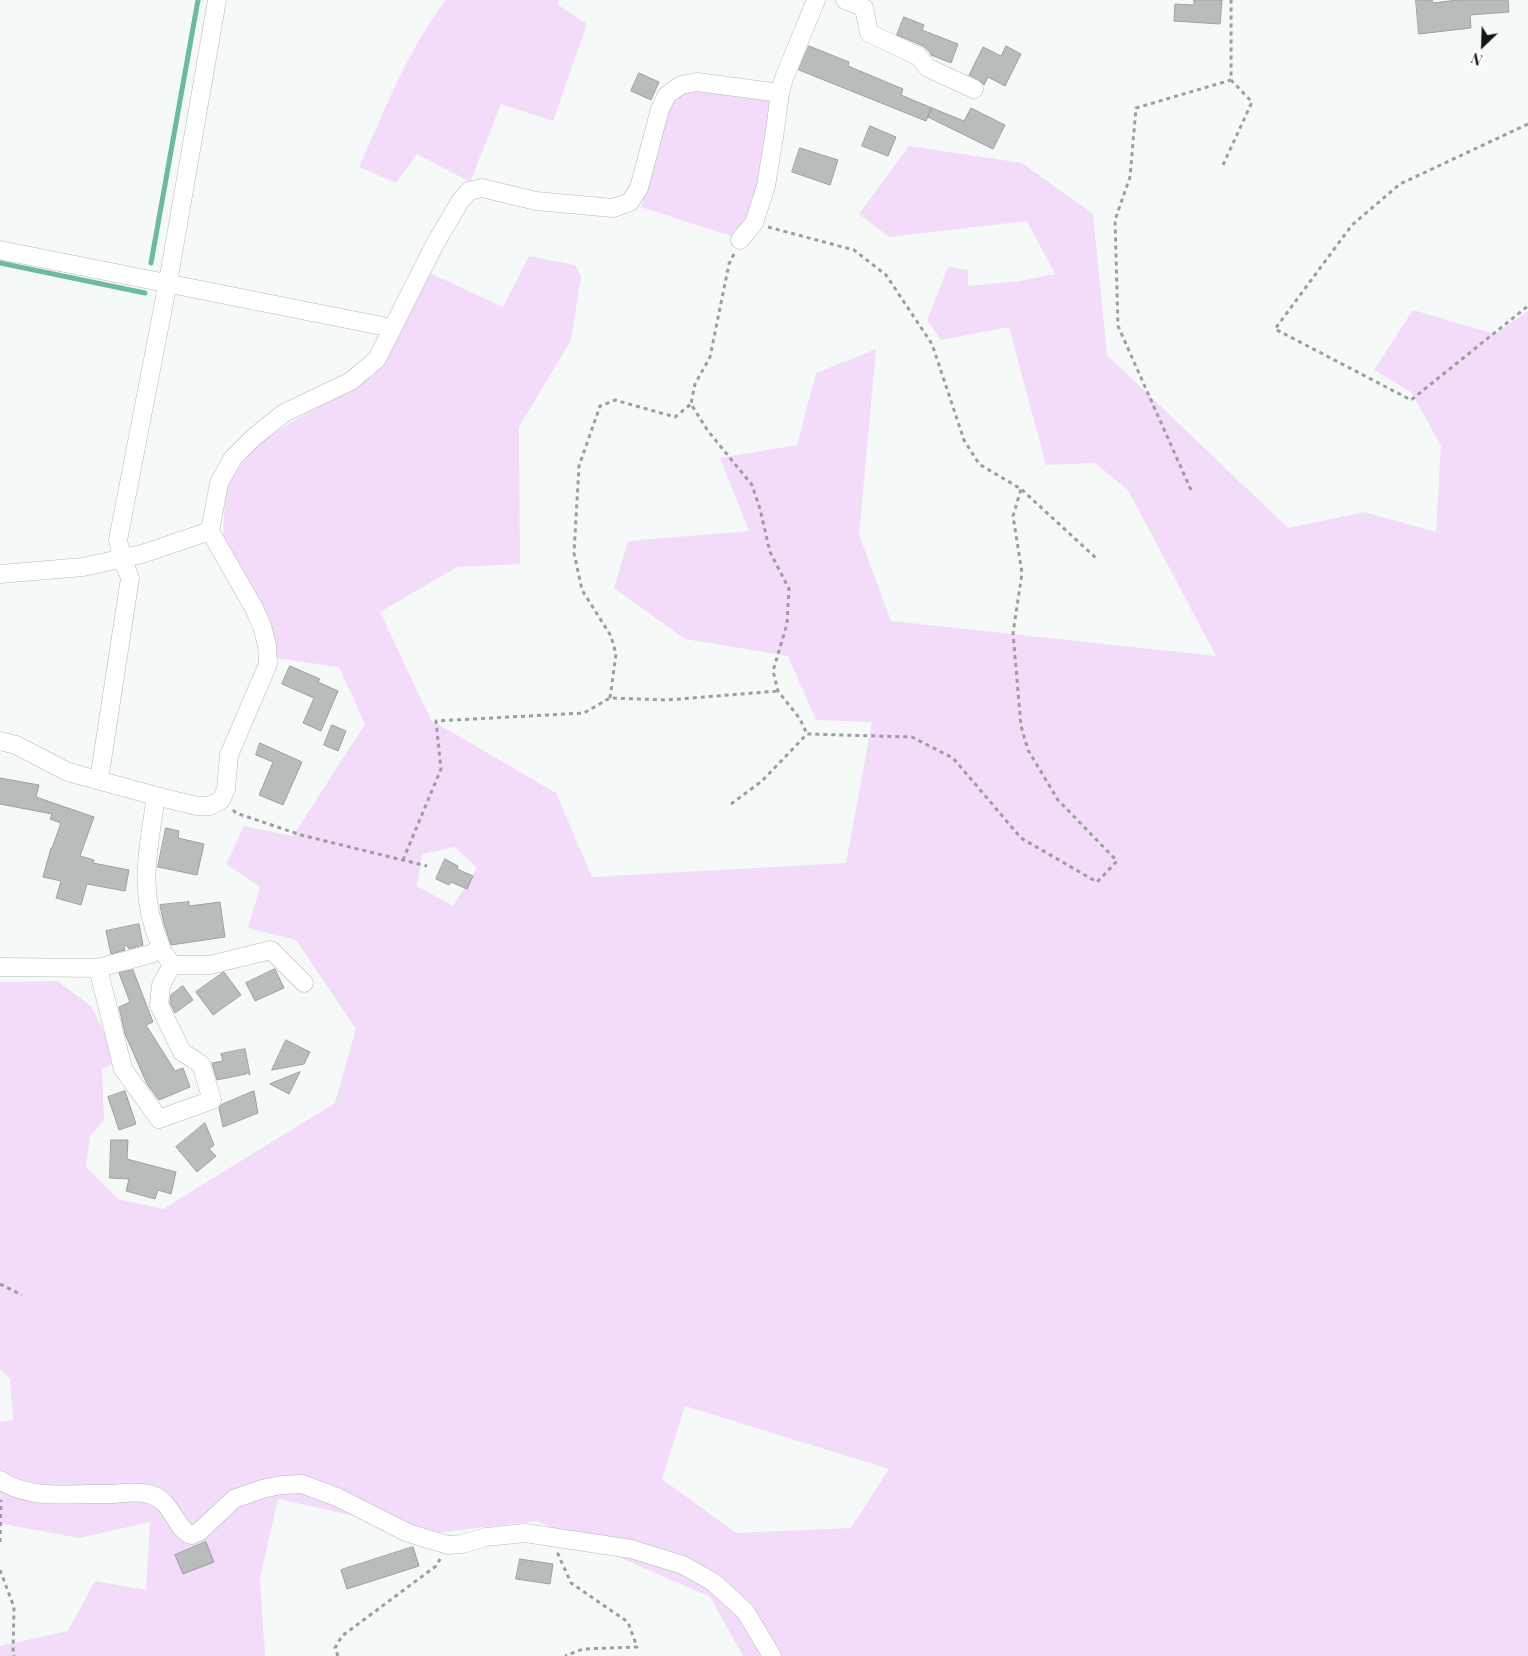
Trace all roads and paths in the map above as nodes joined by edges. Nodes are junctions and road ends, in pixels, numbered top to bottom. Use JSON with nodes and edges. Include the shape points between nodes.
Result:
{"nodes":[{"id":1,"x":217,"y":0,"type":"edge"},
{"id":2,"x":816,"y":0,"type":"edge"},
{"id":3,"x":845,"y":0,"type":"edge"},
{"id":4,"x":1231,"y":0,"type":"edge"},
{"id":5,"x":1231,"y":80,"type":"junction"},
{"id":6,"x":974,"y":89,"type":"dead end"},
{"id":7,"x":780,"y":93,"type":"junction"},
{"id":8,"x":1528,"y":124,"type":"edge"},
{"id":9,"x":1222,"y":166,"type":"dead end"},
{"id":10,"x":754,"y":223,"type":"junction"},
{"id":11,"x":740,"y":240,"type":"joint"},
{"id":12,"x":0,"y":250,"type":"edge"},
{"id":13,"x":168,"y":282,"type":"junction"},
{"id":14,"x":1528,"y":306,"type":"edge"},
{"id":15,"x":392,"y":328,"type":"junction"},
{"id":16,"x":691,"y":404,"type":"junction"},
{"id":17,"x":1020,"y":489,"type":"junction"},
{"id":18,"x":1191,"y":490,"type":"dead end"},
{"id":19,"x":210,"y":531,"type":"junction"},
{"id":20,"x":122,"y":558,"type":"junction"},
{"id":21,"x":1096,"y":558,"type":"dead end"},
{"id":22,"x":0,"y":574,"type":"edge"},
{"id":23,"x":778,"y":691,"type":"junction"},
{"id":24,"x":610,"y":698,"type":"junction"},
{"id":25,"x":807,"y":734,"type":"junction"},
{"id":26,"x":0,"y":741,"type":"edge"},
{"id":27,"x":99,"y":780,"type":"junction"},
{"id":28,"x":156,"y":796,"type":"junction"},
{"id":29,"x":221,"y":800,"type":"junction"},
{"id":30,"x":730,"y":804,"type":"dead end"},
{"id":31,"x":403,"y":860,"type":"junction"},
{"id":32,"x":427,"y":866,"type":"dead end"},
{"id":33,"x":160,"y":947,"type":"junction"},
{"id":34,"x":172,"y":964,"type":"junction"},
{"id":35,"x":0,"y":967,"type":"edge"},
{"id":36,"x":98,"y":968,"type":"junction"},
{"id":37,"x":304,"y":983,"type":"dead end"},
{"id":38,"x":0,"y":1284,"type":"edge"},
{"id":39,"x":22,"y":1295,"type":"dead end"},
{"id":40,"x":1,"y":1481,"type":"edge"},
{"id":41,"x":574,"y":1540,"type":"junction"},
{"id":42,"x":0,"y":1542,"type":"edge"},
{"id":43,"x":448,"y":1545,"type":"junction"},
{"id":44,"x":0,"y":1570,"type":"edge"},
{"id":45,"x":14,"y":1656,"type":"edge"},
{"id":46,"x":338,"y":1656,"type":"edge"},
{"id":47,"x":566,"y":1656,"type":"edge"},
{"id":48,"x":772,"y":1656,"type":"edge"}],
"edges":[{"from":1,"to":13,"type":"street"},
{"from":2,"to":7,"type":"street"},
{"from":3,"to":6,"type":"street","via":[[864,8],[869,33],[918,56],[928,68]]},
{"from":4,"to":5,"type":"path"},
{"from":5,"to":9,"type":"path","via":[[1252,102]]},
{"from":5,"to":18,"type":"path","via":[[1136,108],[1130,177],[1115,220],[1118,326]]},
{"from":7,"to":10,"type":"street","via":[[766,186]]},
{"from":7,"to":15,"type":"street","via":[[697,82],[681,85],[667,95],[660,109],[639,188],[630,202],[613,208],[536,201],[482,188],[468,191],[436,242]]},
{"from":8,"to":14,"type":"path","via":[[1400,184],[1352,225],[1275,329],[1411,400]]},
{"from":10,"to":11,"type":"street"},
{"from":10,"to":17,"type":"path","via":[[854,250],[886,275],[932,344],[964,440],[979,464]]},
{"from":11,"to":16,"type":"path","via":[[729,264],[710,357],[695,384]]},
{"from":12,"to":13,"type":"street"},
{"from":13,"to":15,"type":"street"},
{"from":13,"to":20,"type":"street","via":[[118,540]]},
{"from":15,"to":19,"type":"street","via":[[378,359],[351,381],[284,413],[234,458],[219,483]]},
{"from":16,"to":23,"type":"path","via":[[708,431],[752,485],[770,552],[790,588],[787,624],[773,671]]},
{"from":16,"to":24,"type":"path","via":[[675,417],[615,400],[600,406],[579,466],[574,553],[582,590],[611,636],[616,654]]},
{"from":17,"to":21,"type":"path"},
{"from":17,"to":25,"type":"path","via":[[1013,516],[1022,573],[1013,633],[1021,726],[1028,750],[1058,800],[1117,861],[1096,882],[1021,838],[952,758],[912,738]]},
{"from":19,"to":20,"type":"street"},
{"from":19,"to":29,"type":"street","via":[[262,626],[268,664],[228,756],[226,789]]},
{"from":20,"to":22,"type":"street","via":[[83,567]]},
{"from":20,"to":27,"type":"street","via":[[130,578]]},
{"from":23,"to":24,"type":"path","via":[[667,700]]},
{"from":23,"to":25,"type":"path","via":[[800,718]]},
{"from":24,"to":31,"type":"path","via":[[584,713],[436,722],[441,769]]},
{"from":25,"to":30,"type":"path","via":[[762,780]]},
{"from":26,"to":27,"type":"street","via":[[16,745],[68,772]]},
{"from":27,"to":28,"type":"street"},
{"from":28,"to":29,"type":"street","via":[[197,806],[210,806]]},
{"from":28,"to":33,"type":"street","via":[[146,866],[146,891],[152,928]]},
{"from":29,"to":31,"type":"path","via":[[236,813],[300,835]]},
{"from":31,"to":32,"type":"path"},
{"from":33,"to":34,"type":"street"},
{"from":33,"to":36,"type":"street","via":[[151,954]]},
{"from":34,"to":36,"type":"street","via":[[161,986],[158,1005],[182,1052],[200,1064],[212,1100],[158,1119],[123,1069]]},
{"from":34,"to":37,"type":"street","via":[[210,965],[271,950]]},
{"from":35,"to":36,"type":"street"},
{"from":38,"to":39,"type":"path"},
{"from":40,"to":42,"type":"path"},
{"from":40,"to":43,"type":"street","via":[[40,1494],[149,1494],[160,1499],[185,1533],[191,1536],[200,1532],[234,1500],[262,1489],[302,1484],[337,1497],[408,1533]]},
{"from":41,"to":43,"type":"street","via":[[525,1533]]},
{"from":41,"to":47,"type":"path","via":[[558,1554],[571,1583],[628,1622],[637,1647],[583,1649]]},
{"from":41,"to":48,"type":"street","via":[[631,1549],[683,1565],[713,1582],[745,1611]]},
{"from":43,"to":46,"type":"path","via":[[436,1566],[342,1636],[335,1648]]},
{"from":44,"to":45,"type":"path","via":[[14,1607]]}]}
